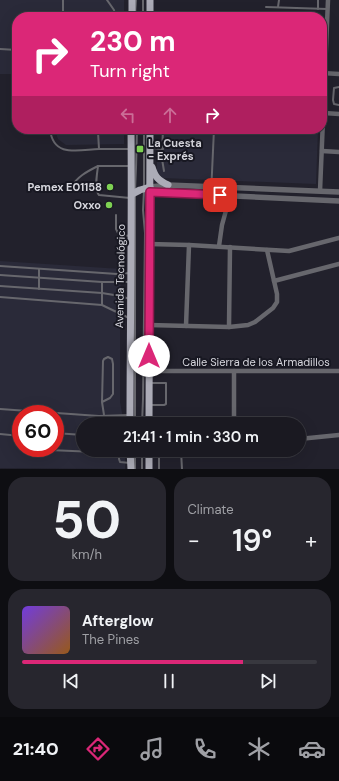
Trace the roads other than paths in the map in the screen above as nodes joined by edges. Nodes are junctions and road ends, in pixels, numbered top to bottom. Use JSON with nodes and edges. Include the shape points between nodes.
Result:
{"nodes":[{"id":1,"x":63,"y":0,"type":"edge"},
{"id":2,"x":107,"y":0,"type":"edge"},
{"id":3,"x":132,"y":0,"type":"edge"},
{"id":4,"x":136,"y":0,"type":"edge"},
{"id":5,"x":143,"y":0,"type":"edge"},
{"id":6,"x":150,"y":0,"type":"edge"},
{"id":7,"x":279,"y":0,"type":"edge"},
{"id":8,"x":318,"y":0,"type":"edge"},
{"id":9,"x":328,"y":0,"type":"edge"},
{"id":10,"x":266,"y":7,"type":"dead end"},
{"id":11,"x":278,"y":8,"type":"junction"},
{"id":12,"x":318,"y":9,"type":"junction"},
{"id":13,"x":328,"y":9,"type":"junction"},
{"id":14,"x":63,"y":12,"type":"edge"},
{"id":15,"x":114,"y":12,"type":"edge"},
{"id":16,"x":133,"y":12,"type":"edge"},
{"id":17,"x":134,"y":12,"type":"edge"},
{"id":18,"x":143,"y":12,"type":"edge"},
{"id":19,"x":150,"y":12,"type":"edge"},
{"id":20,"x":327,"y":25,"type":"edge"},
{"id":21,"x":0,"y":50,"type":"edge"},
{"id":22,"x":12,"y":50,"type":"edge"},
{"id":23,"x":327,"y":73,"type":"edge"},
{"id":24,"x":339,"y":74,"type":"edge"},
{"id":25,"x":339,"y":87,"type":"edge"},
{"id":26,"x":339,"y":105,"type":"edge"},
{"id":27,"x":327,"y":113,"type":"edge"},
{"id":28,"x":339,"y":114,"type":"edge"},
{"id":29,"x":51,"y":134,"type":"edge"},
{"id":30,"x":98,"y":134,"type":"edge"},
{"id":31,"x":132,"y":134,"type":"edge"},
{"id":32,"x":137,"y":134,"type":"edge"},
{"id":33,"x":144,"y":134,"type":"edge"},
{"id":34,"x":150,"y":134,"type":"edge"},
{"id":35,"x":163,"y":134,"type":"edge"},
{"id":36,"x":214,"y":134,"type":"edge"},
{"id":37,"x":323,"y":134,"type":"edge"},
{"id":38,"x":150,"y":148,"type":"junction"},
{"id":39,"x":162,"y":148,"type":"junction"},
{"id":40,"x":98,"y":149,"type":"junction"},
{"id":41,"x":132,"y":149,"type":"junction"},
{"id":42,"x":322,"y":152,"type":"junction"},
{"id":43,"x":339,"y":152,"type":"edge"},
{"id":44,"x":150,"y":162,"type":"junction"},
{"id":45,"x":98,"y":166,"type":"junction"},
{"id":46,"x":132,"y":166,"type":"junction"},
{"id":47,"x":164,"y":171,"type":"dead end"},
{"id":48,"x":168,"y":185,"type":"junction"},
{"id":49,"x":211,"y":187,"type":"junction"},
{"id":50,"x":71,"y":188,"type":"dead end"},
{"id":51,"x":231,"y":188,"type":"junction"},
{"id":52,"x":148,"y":189,"type":"junction"},
{"id":53,"x":320,"y":191,"type":"junction"},
{"id":54,"x":339,"y":192,"type":"edge"},
{"id":55,"x":133,"y":194,"type":"junction"},
{"id":56,"x":211,"y":195,"type":"junction"},
{"id":57,"x":230,"y":196,"type":"junction"},
{"id":58,"x":339,"y":201,"type":"edge"},
{"id":59,"x":116,"y":215,"type":"dead end"},
{"id":60,"x":131,"y":236,"type":"junction"},
{"id":61,"x":339,"y":238,"type":"edge"},
{"id":62,"x":149,"y":244,"type":"junction"},
{"id":63,"x":189,"y":245,"type":"junction"},
{"id":64,"x":219,"y":246,"type":"junction"},
{"id":65,"x":230,"y":247,"type":"junction"},
{"id":66,"x":267,"y":250,"type":"junction"},
{"id":67,"x":339,"y":264,"type":"edge"},
{"id":68,"x":0,"y":266,"type":"edge"},
{"id":69,"x":39,"y":269,"type":"junction"},
{"id":70,"x":131,"y":273,"type":"junction"},
{"id":71,"x":0,"y":275,"type":"edge"},
{"id":72,"x":39,"y":278,"type":"junction"},
{"id":73,"x":274,"y":281,"type":"junction"},
{"id":74,"x":102,"y":282,"type":"junction"},
{"id":75,"x":130,"y":282,"type":"junction"},
{"id":76,"x":0,"y":286,"type":"edge"},
{"id":77,"x":40,"y":289,"type":"junction"},
{"id":78,"x":102,"y":293,"type":"junction"},
{"id":79,"x":0,"y":297,"type":"edge"},
{"id":80,"x":130,"y":299,"type":"junction"},
{"id":81,"x":102,"y":305,"type":"junction"},
{"id":82,"x":130,"y":318,"type":"junction"},
{"id":83,"x":149,"y":325,"type":"junction"},
{"id":84,"x":186,"y":326,"type":"junction"},
{"id":85,"x":229,"y":326,"type":"junction"},
{"id":86,"x":149,"y":371,"type":"junction"},
{"id":87,"x":234,"y":371,"type":"junction"},
{"id":88,"x":339,"y":372,"type":"edge"},
{"id":89,"x":149,"y":383,"type":"junction"},
{"id":90,"x":102,"y":402,"type":"junction"},
{"id":91,"x":149,"y":405,"type":"junction"},
{"id":92,"x":0,"y":409,"type":"edge"},
{"id":93,"x":104,"y":415,"type":"junction"},
{"id":94,"x":130,"y":415,"type":"joint"},
{"id":95,"x":134,"y":417,"type":"edge"},
{"id":96,"x":143,"y":417,"type":"edge"},
{"id":97,"x":149,"y":417,"type":"edge"},
{"id":98,"x":234,"y":417,"type":"edge"},
{"id":99,"x":0,"y":434,"type":"edge"},
{"id":100,"x":64,"y":434,"type":"edge"},
{"id":101,"x":12,"y":435,"type":"edge"},
{"id":102,"x":76,"y":435,"type":"edge"},
{"id":103,"x":339,"y":435,"type":"edge"},
{"id":104,"x":306,"y":438,"type":"edge"},
{"id":105,"x":64,"y":450,"type":"edge"},
{"id":106,"x":76,"y":451,"type":"edge"},
{"id":107,"x":119,"y":457,"type":"edge"},
{"id":108,"x":131,"y":457,"type":"edge"},
{"id":109,"x":134,"y":457,"type":"edge"},
{"id":110,"x":145,"y":457,"type":"edge"},
{"id":111,"x":148,"y":457,"type":"edge"},
{"id":112,"x":159,"y":457,"type":"edge"},
{"id":113,"x":182,"y":457,"type":"edge"},
{"id":114,"x":132,"y":467,"type":"edge"},
{"id":115,"x":142,"y":469,"type":"edge"},
{"id":116,"x":149,"y":469,"type":"edge"},
{"id":117,"x":159,"y":469,"type":"edge"},
{"id":118,"x":182,"y":469,"type":"edge"}],
"edges":[{"from":1,"to":14,"type":"lane"},
{"from":2,"to":15,"type":"lane"},
{"from":3,"to":16,"type":"main road"},
{"from":4,"to":17,"type":"lane"},
{"from":5,"to":18,"type":"lane"},
{"from":6,"to":19,"type":"main road"},
{"from":7,"to":11,"type":"lane"},
{"from":8,"to":12,"type":"lane"},
{"from":9,"to":13,"type":"street"},
{"from":10,"to":11,"type":"lane"},
{"from":11,"to":12,"type":"lane"},
{"from":12,"to":13,"type":"lane"},
{"from":13,"to":20,"type":"street"},
{"from":21,"to":22,"type":"lane"},
{"from":23,"to":24,"type":"street"},
{"from":25,"to":26,"type":"lane","via":[[334,88],[333,100],[334,104]]},
{"from":27,"to":28,"type":"street"},
{"from":29,"to":40,"type":"lane","via":[[54,142],[66,151]]},
{"from":30,"to":40,"type":"lane"},
{"from":31,"to":41,"type":"main road","name":"Avenida Tecnológico"},
{"from":32,"to":55,"type":"lane"},
{"from":33,"to":52,"type":"lane"},
{"from":34,"to":38,"type":"main road"},
{"from":35,"to":39,"type":"lane"},
{"from":36,"to":49,"type":"lane"},
{"from":37,"to":42,"type":"street"},
{"from":38,"to":39,"type":"lane"},
{"from":38,"to":44,"type":"main road"},
{"from":39,"to":47,"type":"lane"},
{"from":40,"to":41,"type":"lane"},
{"from":41,"to":46,"type":"main road","name":"Avenida Tecnológico"},
{"from":42,"to":43,"type":"street"},
{"from":42,"to":53,"type":"street"},
{"from":44,"to":48,"type":"main road","via":[[156,177]]},
{"from":44,"to":52,"type":"main road"},
{"from":45,"to":46,"type":"lane"},
{"from":45,"to":50,"type":"lane","via":[[82,176]]},
{"from":45,"to":55,"type":"lane","via":[[98,194]]},
{"from":46,"to":55,"type":"main road","name":"Avenida Tecnológico"},
{"from":48,"to":49,"type":"street"},
{"from":48,"to":52,"type":"street"},
{"from":49,"to":51,"type":"street"},
{"from":49,"to":56,"type":"lane"},
{"from":51,"to":53,"type":"street"},
{"from":51,"to":57,"type":"street"},
{"from":52,"to":55,"type":"main road"},
{"from":52,"to":56,"type":"street"},
{"from":52,"to":62,"type":"main road"},
{"from":52,"to":96,"type":"lane","via":[[143,210],[145,233]]},
{"from":53,"to":54,"type":"street"},
{"from":55,"to":60,"type":"main road","name":"Avenida Tecnológico"},
{"from":55,"to":95,"type":"lane"},
{"from":56,"to":57,"type":"street"},
{"from":57,"to":58,"type":"street"},
{"from":57,"to":64,"type":"street"},
{"from":59,"to":60,"type":"lane","via":[[118,233]]},
{"from":60,"to":70,"type":"main road","name":"Avenida Tecnológico"},
{"from":61,"to":66,"type":"street","via":[[295,250]]},
{"from":62,"to":63,"type":"street"},
{"from":62,"to":83,"type":"main road"},
{"from":63,"to":64,"type":"street"},
{"from":63,"to":84,"type":"street"},
{"from":64,"to":65,"type":"street"},
{"from":65,"to":66,"type":"street"},
{"from":65,"to":85,"type":"street"},
{"from":66,"to":73,"type":"street"},
{"from":67,"to":73,"type":"street"},
{"from":68,"to":69,"type":"lane"},
{"from":69,"to":70,"type":"lane"},
{"from":69,"to":72,"type":"lane"},
{"from":70,"to":75,"type":"main road","name":"Avenida Tecnológico"},
{"from":71,"to":72,"type":"lane"},
{"from":72,"to":74,"type":"lane"},
{"from":72,"to":77,"type":"lane"},
{"from":73,"to":85,"type":"street","via":[[278,298],[276,305],[251,324]]},
{"from":74,"to":75,"type":"lane"},
{"from":74,"to":78,"type":"lane"},
{"from":75,"to":80,"type":"main road","name":"Avenida Tecnológico"},
{"from":76,"to":77,"type":"lane"},
{"from":77,"to":78,"type":"lane"},
{"from":78,"to":80,"type":"lane"},
{"from":78,"to":81,"type":"lane"},
{"from":79,"to":81,"type":"lane"},
{"from":80,"to":82,"type":"main road","name":"Avenida Tecnológico"},
{"from":81,"to":82,"type":"lane"},
{"from":82,"to":94,"type":"main road","name":"Avenida Tecnológico"},
{"from":83,"to":84,"type":"street"},
{"from":83,"to":86,"type":"main road"},
{"from":84,"to":85,"type":"street"},
{"from":86,"to":87,"type":"street","name":"Calle Sierra de los Armadillos"},
{"from":86,"to":89,"type":"main road"},
{"from":87,"to":88,"type":"street","name":"Calle Sierra de los Armadillos"},
{"from":87,"to":98,"type":"street"},
{"from":89,"to":91,"type":"main road"},
{"from":89,"to":91,"type":"lane","via":[[166,384],[165,405]]},
{"from":90,"to":90,"type":"lane","via":[[103,361],[108,357],[112,359],[113,364],[113,394]]},
{"from":90,"to":93,"type":"lane"},
{"from":91,"to":97,"type":"main road"},
{"from":92,"to":93,"type":"lane"},
{"from":93,"to":94,"type":"lane"},
{"from":99,"to":101,"type":"lane"},
{"from":100,"to":102,"type":"lane"},
{"from":103,"to":104,"type":"street"},
{"from":105,"to":106,"type":"lane"},
{"from":107,"to":114,"type":"lane","via":[[120,462]]},
{"from":108,"to":114,"type":"main road"},
{"from":109,"to":114,"type":"lane"},
{"from":110,"to":115,"type":"lane"},
{"from":111,"to":116,"type":"main road"},
{"from":112,"to":117,"type":"lane"},
{"from":113,"to":118,"type":"lane"}]}
